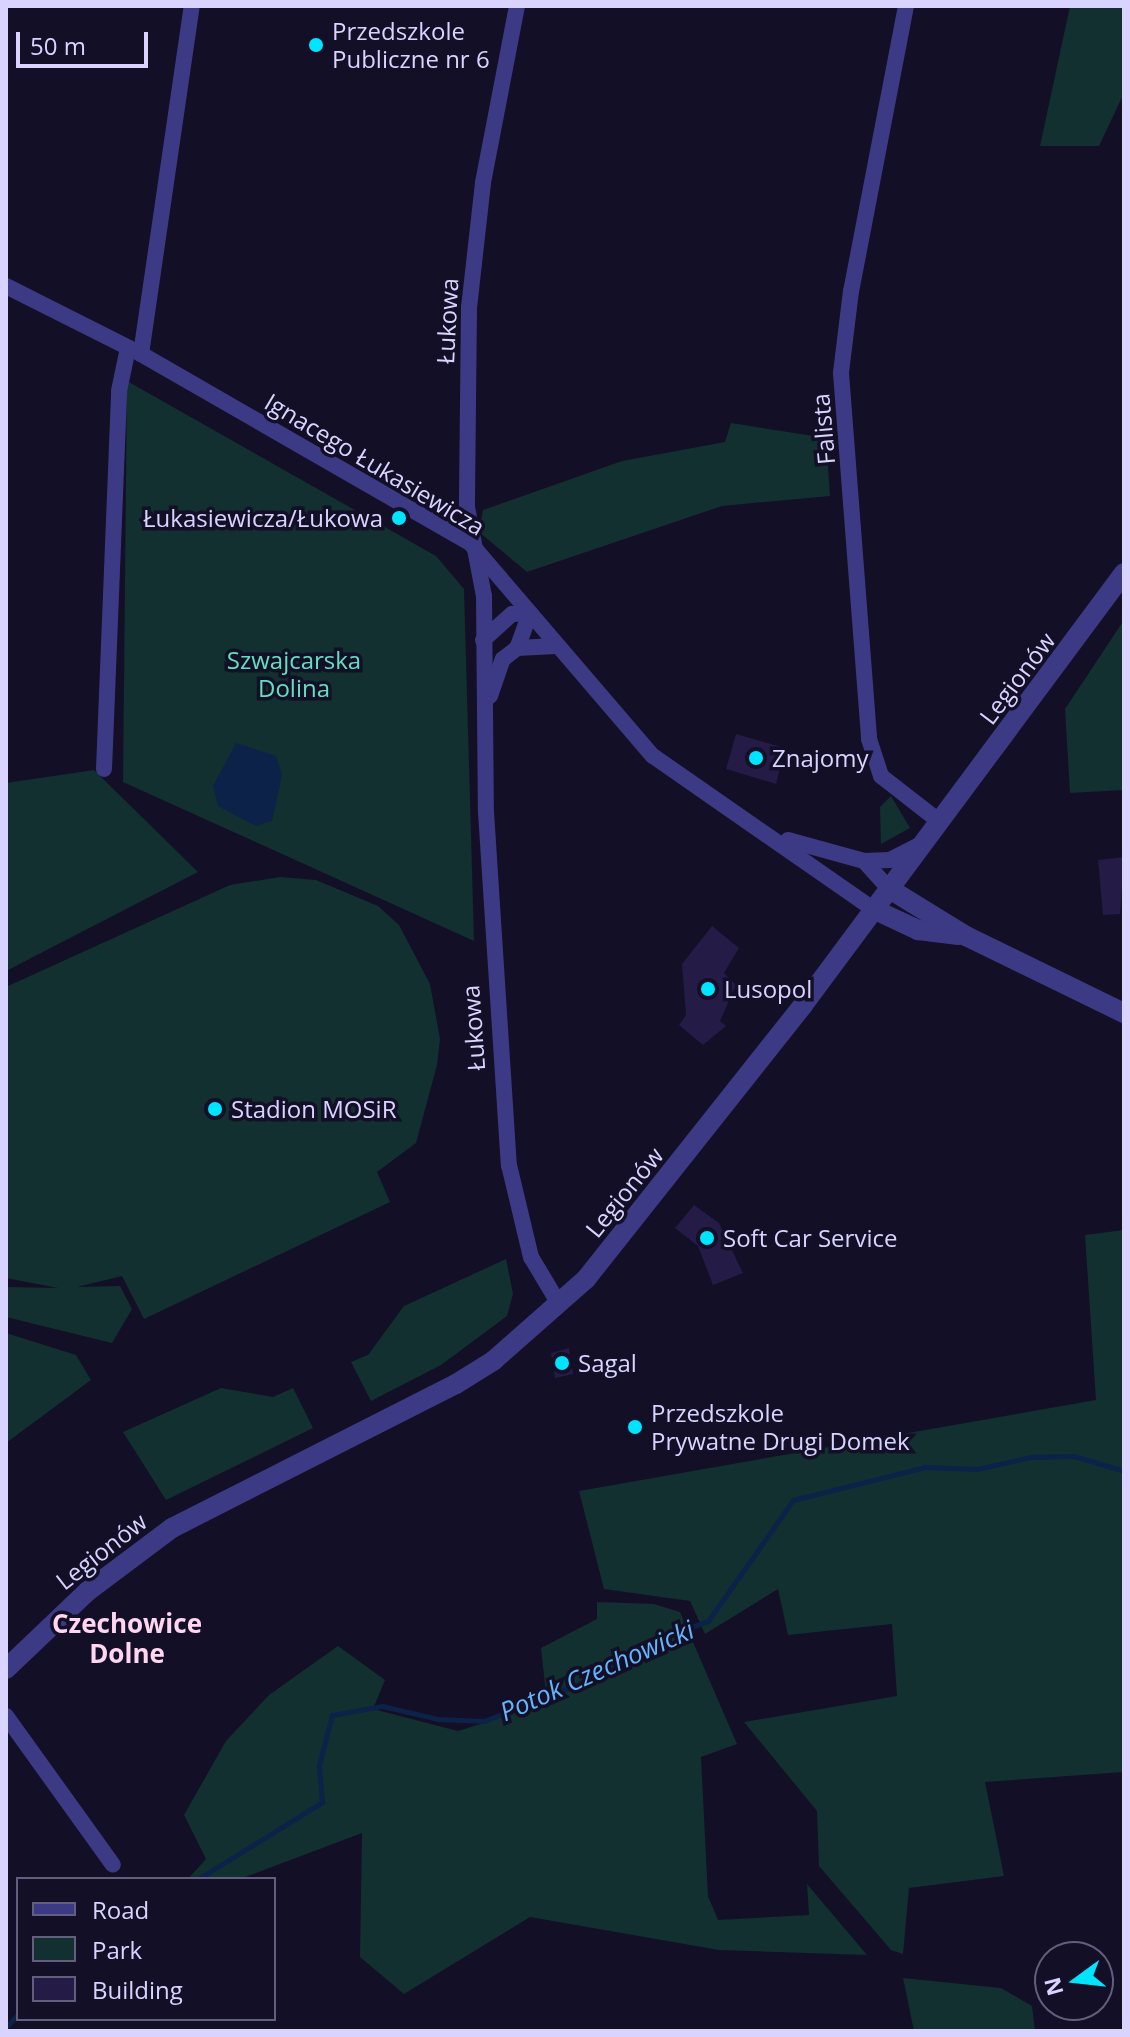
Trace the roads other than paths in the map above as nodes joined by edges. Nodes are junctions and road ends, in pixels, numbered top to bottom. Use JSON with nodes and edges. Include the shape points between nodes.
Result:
{"nodes":[{"id":1,"x":192,"y":6,"type":"edge"},
{"id":2,"x":517,"y":6,"type":"edge"},
{"id":3,"x":906,"y":6,"type":"edge"},
{"id":4,"x":6,"y":286,"type":"edge"},
{"id":5,"x":134,"y":351,"type":"junction"},
{"id":6,"x":471,"y":544,"type":"junction"},
{"id":7,"x":1124,"y":573,"type":"edge"},
{"id":8,"x":530,"y":613,"type":"junction"},
{"id":9,"x":483,"y":640,"type":"junction"},
{"id":10,"x":556,"y":646,"type":"junction"},
{"id":11,"x":517,"y":648,"type":"junction"},
{"id":12,"x":483,"y":737,"type":"junction"},
{"id":13,"x":104,"y":769,"type":"dead end"},
{"id":14,"x":940,"y":822,"type":"junction"},
{"id":15,"x":779,"y":838,"type":"junction"},
{"id":16,"x":922,"y":844,"type":"junction"},
{"id":17,"x":864,"y":861,"type":"junction"},
{"id":18,"x":888,"y":888,"type":"junction"},
{"id":19,"x":873,"y":909,"type":"junction"},
{"id":20,"x":966,"y":936,"type":"junction"},
{"id":21,"x":1124,"y":1013,"type":"edge"},
{"id":22,"x":559,"y":1304,"type":"junction"},
{"id":23,"x":6,"y":1669,"type":"edge"},
{"id":24,"x":6,"y":1716,"type":"edge"},
{"id":25,"x":113,"y":1865,"type":"dead end"}],
"edges":[{"from":1,"to":5,"type":"street"},
{"from":2,"to":6,"type":"street","name":"Łukowa","via":[[483,183],[469,307]]},
{"from":3,"to":14,"type":"street","name":"Falista","via":[[851,291],[841,373],[869,739],[881,776]]},
{"from":4,"to":5,"type":"street","name":"Ignacego Łukasiewicza"},
{"from":5,"to":6,"type":"street","name":"Ignacego Łukasiewicza"},
{"from":5,"to":13,"type":"street","via":[[119,391]]},
{"from":6,"to":8,"type":"street","name":"Ignacego Łukasiewicza"},
{"from":6,"to":9,"type":"street","name":"Łukowa","via":[[482,580]]},
{"from":7,"to":14,"type":"street","name":"Legionów"},
{"from":8,"to":9,"type":"street","via":[[512,614]]},
{"from":8,"to":10,"type":"street","name":"Ignacego Łukasiewicza"},
{"from":8,"to":11,"type":"street","name":"Łukowa"},
{"from":9,"to":12,"type":"street","name":"Łukowa"},
{"from":10,"to":11,"type":"street"},
{"from":10,"to":15,"type":"street","name":"Ignacego Łukasiewicza","via":[[626,730],[676,777]]},
{"from":11,"to":12,"type":"street","name":"Łukowa","via":[[494,675]]},
{"from":12,"to":22,"type":"street","name":"Łukowa","via":[[509,1165],[531,1257]]},
{"from":14,"to":16,"type":"street","name":"Legionów"},
{"from":15,"to":17,"type":"street","name":"Ignacego Łukasiewicza"},
{"from":15,"to":19,"type":"street","name":"Ignacego Łukasiewicza"},
{"from":16,"to":17,"type":"street","name":"Ignacego Łukasiewicza","via":[[890,860]]},
{"from":16,"to":18,"type":"street","name":"Legionów"},
{"from":17,"to":18,"type":"street"},
{"from":18,"to":19,"type":"street","name":"Legionów"},
{"from":18,"to":20,"type":"street"},
{"from":19,"to":20,"type":"street","via":[[918,930]]},
{"from":19,"to":22,"type":"street","name":"Legionów","via":[[644,1210]]},
{"from":20,"to":21,"type":"street"},
{"from":22,"to":23,"type":"street","name":"Legionów","via":[[456,1384],[172,1528],[88,1591]]},
{"from":24,"to":25,"type":"street"}]}
